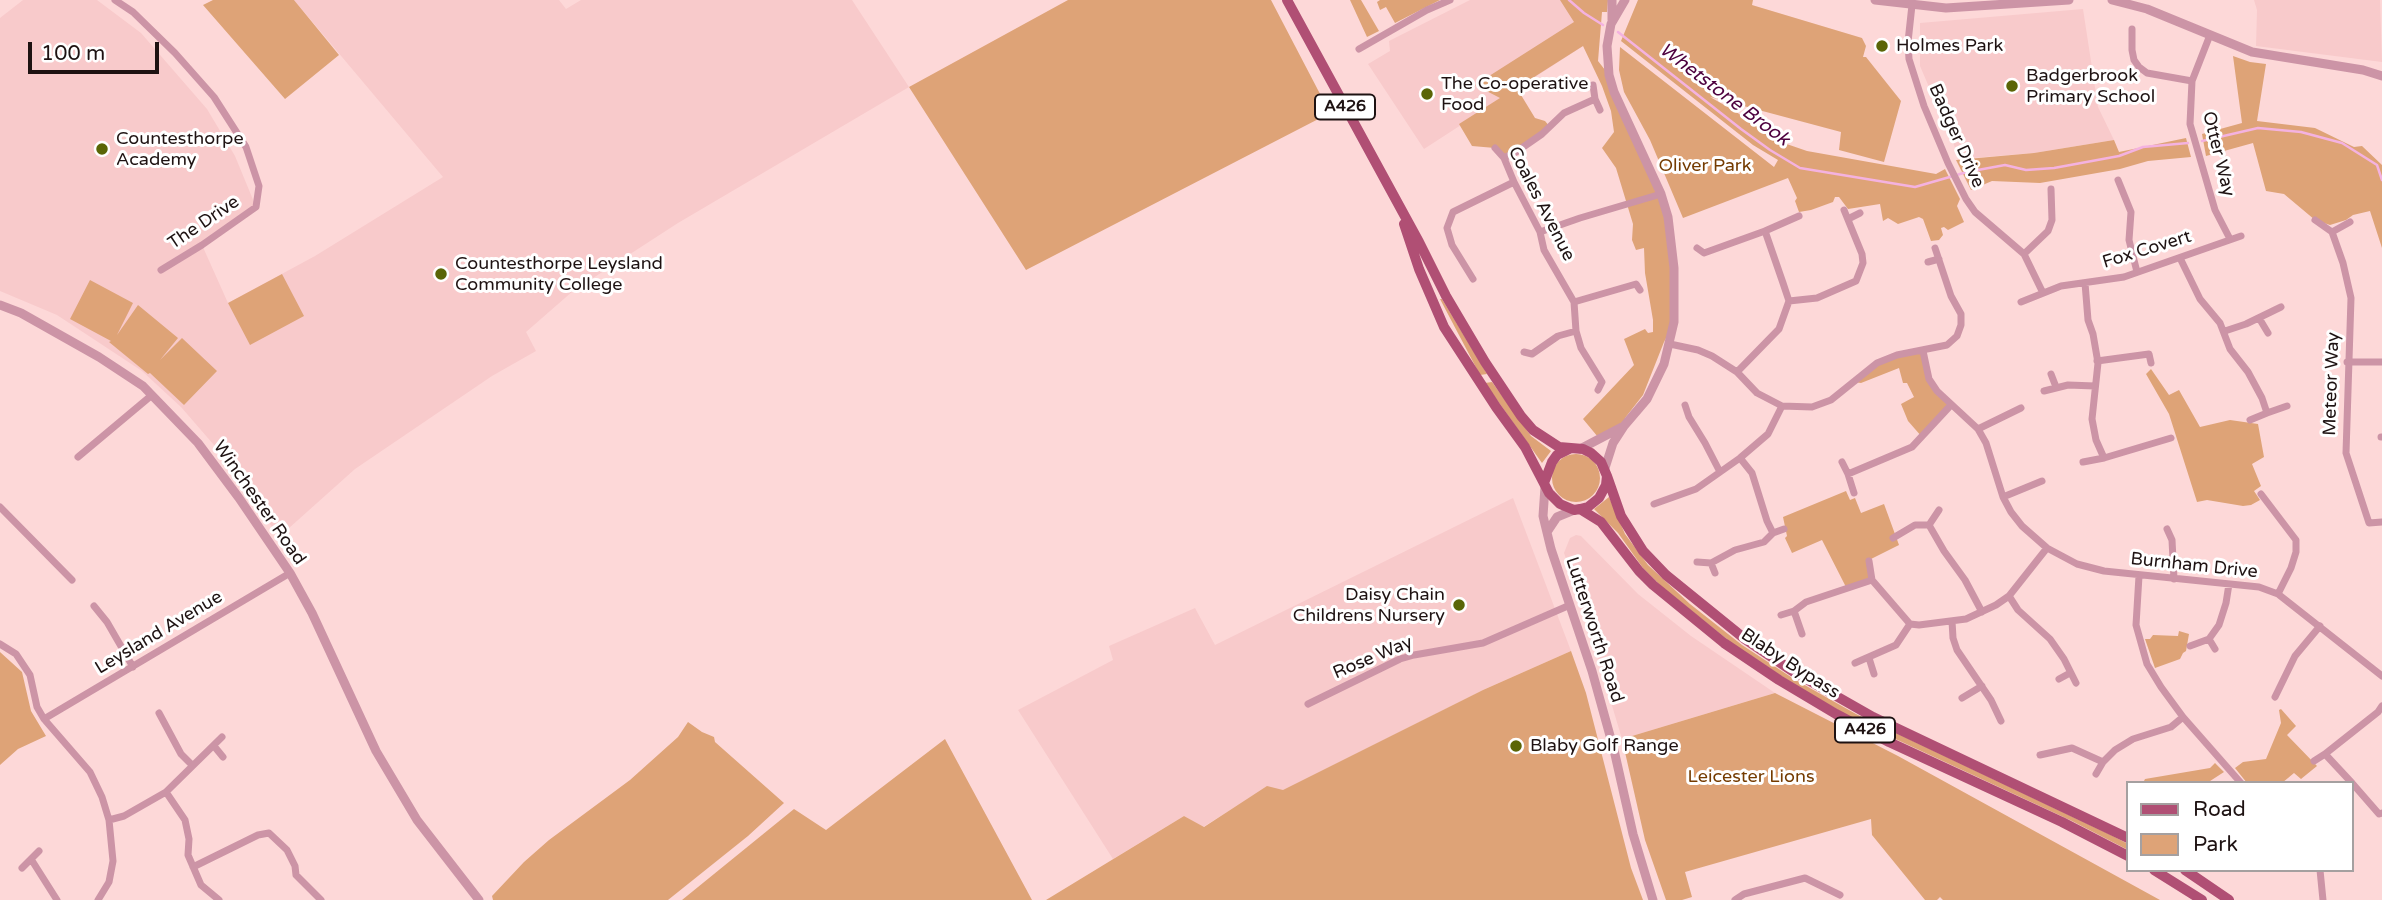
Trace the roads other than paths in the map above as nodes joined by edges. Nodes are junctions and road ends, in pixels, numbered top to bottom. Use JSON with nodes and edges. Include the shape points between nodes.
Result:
{"nodes":[{"id":1,"x":115,"y":0,"type":"edge"},
{"id":2,"x":1287,"y":0,"type":"edge"},
{"id":3,"x":1450,"y":0,"type":"edge"},
{"id":4,"x":1612,"y":0,"type":"edge"},
{"id":5,"x":1625,"y":0,"type":"edge"},
{"id":6,"x":1875,"y":0,"type":"edge"},
{"id":7,"x":2068,"y":0,"type":"edge"},
{"id":8,"x":2112,"y":0,"type":"edge"},
{"id":9,"x":1912,"y":5,"type":"junction"},
{"id":10,"x":1612,"y":22,"type":"junction"},
{"id":11,"x":2132,"y":29,"type":"dead end"},
{"id":12,"x":2210,"y":35,"type":"junction"},
{"id":13,"x":1359,"y":49,"type":"dead end"},
{"id":14,"x":2382,"y":76,"type":"edge"},
{"id":15,"x":2192,"y":81,"type":"junction"},
{"id":16,"x":1593,"y":85,"type":"dead end"},
{"id":17,"x":1595,"y":99,"type":"junction"},
{"id":18,"x":1600,"y":110,"type":"dead end"},
{"id":19,"x":1495,"y":148,"type":"dead end"},
{"id":20,"x":1504,"y":158,"type":"junction"},
{"id":21,"x":2118,"y":180,"type":"dead end"},
{"id":22,"x":1514,"y":182,"type":"junction"},
{"id":23,"x":2051,"y":189,"type":"dead end"},
{"id":24,"x":1661,"y":194,"type":"junction"},
{"id":25,"x":1844,"y":209,"type":"dead end"},
{"id":26,"x":1860,"y":213,"type":"dead end"},
{"id":27,"x":1402,"y":215,"type":"junction"},
{"id":28,"x":1799,"y":216,"type":"dead end"},
{"id":29,"x":1848,"y":219,"type":"junction"},
{"id":30,"x":2315,"y":220,"type":"dead end"},
{"id":31,"x":2350,"y":222,"type":"dead end"},
{"id":32,"x":1765,"y":231,"type":"junction"},
{"id":33,"x":1540,"y":232,"type":"junction"},
{"id":34,"x":2332,"y":232,"type":"junction"},
{"id":35,"x":2241,"y":236,"type":"dead end"},
{"id":36,"x":2230,"y":239,"type":"junction"},
{"id":37,"x":1935,"y":248,"type":"dead end"},
{"id":38,"x":1701,"y":253,"type":"dead end"},
{"id":39,"x":2024,"y":254,"type":"junction"},
{"id":40,"x":2180,"y":258,"type":"junction"},
{"id":41,"x":1939,"y":259,"type":"junction"},
{"id":42,"x":1928,"y":262,"type":"dead end"},
{"id":43,"x":1475,"y":264,"type":"dead end"},
{"id":44,"x":1467,"y":268,"type":"junction"},
{"id":45,"x":161,"y":270,"type":"dead end"},
{"id":46,"x":2137,"y":272,"type":"junction"},
{"id":47,"x":1473,"y":279,"type":"dead end"},
{"id":48,"x":2085,"y":283,"type":"junction"},
{"id":49,"x":1638,"y":284,"type":"dead end"},
{"id":50,"x":2043,"y":293,"type":"junction"},
{"id":51,"x":1788,"y":301,"type":"junction"},
{"id":52,"x":1574,"y":302,"type":"junction"},
{"id":53,"x":2021,"y":302,"type":"dead end"},
{"id":54,"x":0,"y":305,"type":"edge"},
{"id":55,"x":2281,"y":307,"type":"dead end"},
{"id":56,"x":2259,"y":318,"type":"junction"},
{"id":57,"x":1576,"y":331,"type":"junction"},
{"id":58,"x":2225,"y":331,"type":"junction"},
{"id":59,"x":2268,"y":333,"type":"dead end"},
{"id":60,"x":1670,"y":344,"type":"junction"},
{"id":61,"x":1923,"y":351,"type":"junction"},
{"id":62,"x":1524,"y":352,"type":"dead end"},
{"id":63,"x":2098,"y":361,"type":"junction"},
{"id":64,"x":2347,"y":362,"type":"junction"},
{"id":65,"x":2382,"y":362,"type":"edge"},
{"id":66,"x":2151,"y":363,"type":"dead end"},
{"id":67,"x":1737,"y":372,"type":"junction"},
{"id":68,"x":2051,"y":374,"type":"dead end"},
{"id":69,"x":1603,"y":384,"type":"dead end"},
{"id":70,"x":2095,"y":386,"type":"junction"},
{"id":71,"x":2056,"y":387,"type":"junction"},
{"id":72,"x":2044,"y":391,"type":"dead end"},
{"id":73,"x":152,"y":395,"type":"junction"},
{"id":74,"x":1685,"y":405,"type":"dead end"},
{"id":75,"x":1951,"y":405,"type":"junction"},
{"id":76,"x":1782,"y":406,"type":"junction"},
{"id":77,"x":2287,"y":406,"type":"dead end"},
{"id":78,"x":2021,"y":408,"type":"dead end"},
{"id":79,"x":2267,"y":413,"type":"junction"},
{"id":80,"x":2250,"y":419,"type":"dead end"},
{"id":81,"x":1624,"y":426,"type":"junction"},
{"id":82,"x":1978,"y":429,"type":"junction"},
{"id":83,"x":2171,"y":438,"type":"dead end"},
{"id":84,"x":1575,"y":449,"type":"junction"},
{"id":85,"x":78,"y":457,"type":"dead end"},
{"id":86,"x":1740,"y":458,"type":"junction"},
{"id":87,"x":2104,"y":458,"type":"junction"},
{"id":88,"x":1842,"y":462,"type":"dead end"},
{"id":89,"x":2083,"y":462,"type":"dead end"},
{"id":90,"x":1606,"y":472,"type":"junction"},
{"id":91,"x":1720,"y":472,"type":"junction"},
{"id":92,"x":1847,"y":474,"type":"junction"},
{"id":93,"x":2042,"y":481,"type":"dead end"},
{"id":94,"x":1545,"y":485,"type":"junction"},
{"id":95,"x":1854,"y":493,"type":"dead end"},
{"id":96,"x":2261,"y":494,"type":"dead end"},
{"id":97,"x":2003,"y":497,"type":"junction"},
{"id":98,"x":2267,"y":501,"type":"junction"},
{"id":99,"x":1654,"y":504,"type":"dead end"},
{"id":100,"x":2258,"y":505,"type":"dead end"},
{"id":101,"x":0,"y":507,"type":"edge"},
{"id":102,"x":1577,"y":510,"type":"junction"},
{"id":103,"x":1939,"y":510,"type":"dead end"},
{"id":104,"x":2382,"y":522,"type":"edge"},
{"id":105,"x":1930,"y":525,"type":"junction"},
{"id":106,"x":1784,"y":529,"type":"dead end"},
{"id":107,"x":2168,"y":529,"type":"dead end"},
{"id":108,"x":1547,"y":532,"type":"junction"},
{"id":109,"x":1773,"y":533,"type":"junction"},
{"id":110,"x":1893,"y":538,"type":"dead end"},
{"id":111,"x":2047,"y":548,"type":"junction"},
{"id":112,"x":1869,"y":561,"type":"dead end"},
{"id":113,"x":1697,"y":562,"type":"dead end"},
{"id":114,"x":1711,"y":563,"type":"junction"},
{"id":115,"x":71,"y":564,"type":"dead end"},
{"id":116,"x":63,"y":571,"type":"junction"},
{"id":117,"x":290,"y":573,"type":"junction"},
{"id":118,"x":1715,"y":573,"type":"dead end"},
{"id":119,"x":2139,"y":576,"type":"junction"},
{"id":120,"x":2174,"y":579,"type":"junction"},
{"id":121,"x":72,"y":580,"type":"dead end"},
{"id":122,"x":1872,"y":580,"type":"junction"},
{"id":123,"x":2229,"y":584,"type":"junction"},
{"id":124,"x":2278,"y":594,"type":"junction"},
{"id":125,"x":2009,"y":596,"type":"junction"},
{"id":126,"x":1570,"y":604,"type":"junction"},
{"id":127,"x":94,"y":606,"type":"dead end"},
{"id":128,"x":1794,"y":611,"type":"junction"},
{"id":129,"x":1982,"y":612,"type":"junction"},
{"id":130,"x":1781,"y":615,"type":"dead end"},
{"id":131,"x":1952,"y":621,"type":"junction"},
{"id":132,"x":107,"y":622,"type":"junction"},
{"id":133,"x":1910,"y":624,"type":"junction"},
{"id":134,"x":2320,"y":626,"type":"junction"},
{"id":135,"x":99,"y":629,"type":"dead end"},
{"id":136,"x":1802,"y":634,"type":"dead end"},
{"id":137,"x":2209,"y":639,"type":"junction"},
{"id":138,"x":0,"y":643,"type":"edge"},
{"id":139,"x":2190,"y":646,"type":"dead end"},
{"id":140,"x":2215,"y":649,"type":"dead end"},
{"id":141,"x":1869,"y":658,"type":"junction"},
{"id":142,"x":1855,"y":663,"type":"dead end"},
{"id":143,"x":133,"y":667,"type":"junction"},
{"id":144,"x":2070,"y":673,"type":"junction"},
{"id":145,"x":1874,"y":674,"type":"dead end"},
{"id":146,"x":2382,"y":676,"type":"edge"},
{"id":147,"x":2059,"y":679,"type":"dead end"},
{"id":148,"x":2076,"y":683,"type":"dead end"},
{"id":149,"x":1982,"y":686,"type":"junction"},
{"id":150,"x":1962,"y":698,"type":"dead end"},
{"id":151,"x":2274,"y":700,"type":"dead end"},
{"id":152,"x":1308,"y":704,"type":"dead end"},
{"id":153,"x":2382,"y":706,"type":"edge"},
{"id":154,"x":159,"y":713,"type":"dead end"},
{"id":155,"x":2183,"y":717,"type":"junction"},
{"id":156,"x":44,"y":719,"type":"junction"},
{"id":157,"x":2001,"y":720,"type":"dead end"},
{"id":158,"x":222,"y":737,"type":"dead end"},
{"id":159,"x":214,"y":746,"type":"junction"},
{"id":160,"x":2325,"y":754,"type":"junction"},
{"id":161,"x":2040,"y":755,"type":"dead end"},
{"id":162,"x":223,"y":757,"type":"dead end"},
{"id":163,"x":2314,"y":761,"type":"dead end"},
{"id":164,"x":2103,"y":762,"type":"junction"},
{"id":165,"x":192,"y":765,"type":"junction"},
{"id":166,"x":2096,"y":774,"type":"dead end"},
{"id":167,"x":2239,"y":781,"type":"edge"},
{"id":168,"x":2350,"y":781,"type":"edge"},
{"id":169,"x":2354,"y":785,"type":"edge"},
{"id":170,"x":166,"y":792,"type":"junction"},
{"id":171,"x":2381,"y":815,"type":"edge"},
{"id":172,"x":109,"y":820,"type":"junction"},
{"id":173,"x":2126,"y":837,"type":"edge"},
{"id":174,"x":39,"y":851,"type":"dead end"},
{"id":175,"x":2126,"y":855,"type":"edge"},
{"id":176,"x":31,"y":859,"type":"junction"},
{"id":177,"x":193,"y":867,"type":"junction"},
{"id":178,"x":22,"y":868,"type":"dead end"},
{"id":179,"x":2157,"y":872,"type":"edge"},
{"id":180,"x":2188,"y":872,"type":"edge"},
{"id":181,"x":2320,"y":872,"type":"edge"},
{"id":182,"x":1828,"y":890,"type":"junction"},
{"id":183,"x":1840,"y":895,"type":"dead end"},
{"id":184,"x":57,"y":900,"type":"edge"},
{"id":185,"x":98,"y":900,"type":"edge"},
{"id":186,"x":219,"y":900,"type":"edge"},
{"id":187,"x":321,"y":900,"type":"edge"},
{"id":188,"x":479,"y":900,"type":"edge"},
{"id":189,"x":1653,"y":900,"type":"edge"},
{"id":190,"x":1735,"y":900,"type":"edge"},
{"id":191,"x":1822,"y":900,"type":"edge"},
{"id":192,"x":2202,"y":900,"type":"edge"},
{"id":193,"x":2229,"y":900,"type":"edge"},
{"id":194,"x":2323,"y":900,"type":"edge"}],
"edges":[{"from":1,"to":45,"type":"street","name":"The Drive","via":[[175,53],[214,97],[246,148],[259,186],[256,207]]},
{"from":2,"to":27,"type":"main road","number":"A426"},
{"from":3,"to":13,"type":"street"},
{"from":4,"to":10,"type":"street"},
{"from":5,"to":10,"type":"street"},
{"from":6,"to":9,"type":"street"},
{"from":7,"to":9,"type":"street","via":[[1956,8]]},
{"from":8,"to":12,"type":"street"},
{"from":9,"to":39,"type":"street","name":"Badger Drive","via":[[1908,41],[1912,73],[1952,170],[1975,212]]},
{"from":10,"to":24,"type":"street","via":[[1607,46],[1609,75]]},
{"from":11,"to":15,"type":"street","via":[[2132,50],[2139,67],[2147,73]]},
{"from":12,"to":14,"type":"street","via":[[2252,52]]},
{"from":12,"to":15,"type":"street","name":"Otter Way"},
{"from":15,"to":36,"type":"street","name":"Otter Way","via":[[2190,124],[2215,210]]},
{"from":16,"to":17,"type":"street"},
{"from":17,"to":18,"type":"street"},
{"from":17,"to":20,"type":"street","via":[[1564,113],[1542,134]]},
{"from":19,"to":20,"type":"street","name":"Coales Avenue"},
{"from":20,"to":22,"type":"street","name":"Coales Avenue"},
{"from":21,"to":46,"type":"street","via":[[2131,212],[2129,240]]},
{"from":22,"to":33,"type":"street","name":"Coales Avenue"},
{"from":22,"to":44,"type":"street","via":[[1454,212],[1447,228]]},
{"from":23,"to":39,"type":"street","via":[[2053,220]]},
{"from":24,"to":33,"type":"street"},
{"from":24,"to":60,"type":"street","via":[[1673,258]]},
{"from":25,"to":29,"type":"street"},
{"from":26,"to":29,"type":"street"},
{"from":27,"to":84,"type":"main road","number":"A426","via":[[1521,416],[1542,437]]},
{"from":27,"to":94,"type":"main road","number":"A426","via":[[1444,327],[1525,447]]},
{"from":28,"to":32,"type":"street"},
{"from":29,"to":51,"type":"street","via":[[1862,254],[1856,281],[1817,298]]},
{"from":30,"to":34,"type":"street"},
{"from":31,"to":34,"type":"street"},
{"from":32,"to":38,"type":"street"},
{"from":32,"to":51,"type":"street"},
{"from":33,"to":52,"type":"street","name":"Coales Avenue","via":[[1544,250]]},
{"from":34,"to":64,"type":"street","name":"Meteor Way","via":[[2351,298]]},
{"from":35,"to":36,"type":"street","name":"Fox Covert"},
{"from":36,"to":40,"type":"street","name":"Fox Covert"},
{"from":37,"to":41,"type":"street"},
{"from":39,"to":50,"type":"street","name":"Badger Drive"},
{"from":40,"to":46,"type":"street","name":"Fox Covert"},
{"from":40,"to":58,"type":"street","via":[[2200,299]]},
{"from":41,"to":42,"type":"street"},
{"from":41,"to":61,"type":"street","via":[[1961,325],[1947,345]]},
{"from":43,"to":44,"type":"street"},
{"from":44,"to":47,"type":"street"},
{"from":46,"to":48,"type":"street","name":"Fox Covert"},
{"from":48,"to":50,"type":"street","name":"Fox Covert"},
{"from":48,"to":63,"type":"street"},
{"from":49,"to":52,"type":"street"},
{"from":50,"to":53,"type":"street","name":"Fox Covert"},
{"from":51,"to":67,"type":"street","via":[[1779,329]]},
{"from":52,"to":57,"type":"street","name":"Coales Avenue"},
{"from":54,"to":73,"type":"street","name":"Winchester Road","via":[[99,357]]},
{"from":55,"to":56,"type":"street"},
{"from":56,"to":58,"type":"street"},
{"from":56,"to":59,"type":"street"},
{"from":57,"to":62,"type":"street","via":[[1558,336],[1532,354]]},
{"from":57,"to":69,"type":"street","name":"Coales Avenue"},
{"from":58,"to":79,"type":"street","via":[[2230,349],[2254,383]]},
{"from":60,"to":67,"type":"street","via":[[1698,351]]},
{"from":60,"to":81,"type":"street","via":[[1647,399]]},
{"from":61,"to":75,"type":"street","name":"Burnham Drive","via":[[1929,379]]},
{"from":61,"to":76,"type":"street","via":[[1877,363],[1831,400],[1812,407]]},
{"from":63,"to":66,"type":"street","via":[[2149,354]]},
{"from":63,"to":70,"type":"street"},
{"from":64,"to":65,"type":"street"},
{"from":64,"to":104,"type":"street","name":"Meteor Way","via":[[2346,453],[2369,523]]},
{"from":67,"to":76,"type":"street","via":[[1757,393]]},
{"from":68,"to":71,"type":"street"},
{"from":70,"to":71,"type":"street"},
{"from":70,"to":87,"type":"street","via":[[2092,419]]},
{"from":71,"to":72,"type":"street"},
{"from":73,"to":85,"type":"street"},
{"from":73,"to":117,"type":"street","name":"Winchester Road","via":[[198,443]]},
{"from":74,"to":91,"type":"street"},
{"from":75,"to":82,"type":"street","name":"Burnham Drive"},
{"from":75,"to":92,"type":"street","via":[[1912,447]]},
{"from":76,"to":86,"type":"street","via":[[1768,434]]},
{"from":77,"to":79,"type":"street"},
{"from":78,"to":82,"type":"street"},
{"from":79,"to":80,"type":"street"},
{"from":81,"to":84,"type":"street"},
{"from":81,"to":90,"type":"street","via":[[1613,443]]},
{"from":82,"to":97,"type":"street","name":"Burnham Drive"},
{"from":83,"to":87,"type":"street"},
{"from":84,"to":90,"type":"main road","via":[[1591,453]]},
{"from":84,"to":94,"type":"main road","via":[[1552,462]]},
{"from":86,"to":91,"type":"street"},
{"from":86,"to":109,"type":"street","via":[[1752,473]]},
{"from":87,"to":89,"type":"street"},
{"from":88,"to":92,"type":"street"},
{"from":90,"to":102,"type":"main road","via":[[1599,498]]},
{"from":90,"to":173,"type":"main road","name":"Blaby Bypass","number":"A426","via":[[1621,516],[1643,551],[1745,639],[1885,723]]},
{"from":91,"to":99,"type":"street","via":[[1696,489]]},
{"from":92,"to":95,"type":"street"},
{"from":93,"to":97,"type":"street"},
{"from":94,"to":102,"type":"main road","via":[[1560,504]]},
{"from":94,"to":108,"type":"street","name":"Lutterworth Road"},
{"from":96,"to":98,"type":"street"},
{"from":97,"to":111,"type":"street","name":"Burnham Drive","via":[[2022,526]]},
{"from":98,"to":100,"type":"street"},
{"from":98,"to":124,"type":"street","via":[[2295,540],[2294,560]]},
{"from":101,"to":116,"type":"street"},
{"from":102,"to":108,"type":"street","via":[[1557,517]]},
{"from":102,"to":175,"type":"main road","name":"Blaby Bypass","number":"A426","via":[[1601,522],[1639,571],[1692,617],[1788,686],[1889,742]]},
{"from":103,"to":105,"type":"street"},
{"from":105,"to":110,"type":"street","via":[[1915,525]]},
{"from":105,"to":129,"type":"street"},
{"from":106,"to":109,"type":"street"},
{"from":107,"to":120,"type":"street"},
{"from":108,"to":126,"type":"street","name":"Lutterworth Road"},
{"from":109,"to":114,"type":"street","via":[[1764,542]]},
{"from":111,"to":119,"type":"street","name":"Burnham Drive","via":[[2077,564]]},
{"from":111,"to":125,"type":"street"},
{"from":112,"to":122,"type":"street"},
{"from":113,"to":114,"type":"street"},
{"from":114,"to":118,"type":"street"},
{"from":115,"to":116,"type":"street"},
{"from":116,"to":121,"type":"street"},
{"from":117,"to":143,"type":"street","name":"Leysland Avenue"},
{"from":117,"to":188,"type":"street","name":"Winchester Road","via":[[376,751],[417,820]]},
{"from":119,"to":120,"type":"street","name":"Burnham Drive"},
{"from":119,"to":155,"type":"street","via":[[2136,625],[2147,664]]},
{"from":120,"to":123,"type":"street","name":"Burnham Drive"},
{"from":122,"to":128,"type":"street","via":[[1824,594]]},
{"from":122,"to":133,"type":"street"},
{"from":123,"to":124,"type":"street","name":"Burnham Drive"},
{"from":123,"to":137,"type":"street","via":[[2223,616]]},
{"from":124,"to":134,"type":"street","name":"Burnham Drive"},
{"from":125,"to":129,"type":"street"},
{"from":125,"to":144,"type":"street","via":[[2050,639]]},
{"from":126,"to":152,"type":"street","name":"Rose Way","via":[[1483,643],[1401,659]]},
{"from":126,"to":189,"type":"street","name":"Lutterworth Road"},
{"from":127,"to":132,"type":"street"},
{"from":128,"to":130,"type":"street"},
{"from":128,"to":136,"type":"street"},
{"from":129,"to":131,"type":"street"},
{"from":131,"to":133,"type":"street"},
{"from":131,"to":149,"type":"street","via":[[1957,650]]},
{"from":132,"to":135,"type":"street"},
{"from":132,"to":143,"type":"street"},
{"from":133,"to":141,"type":"street","via":[[1896,645]]},
{"from":134,"to":146,"type":"street","name":"Burnham Drive"},
{"from":134,"to":151,"type":"street","via":[[2295,656]]},
{"from":137,"to":139,"type":"street"},
{"from":137,"to":140,"type":"street"},
{"from":138,"to":156,"type":"street","via":[[16,654],[30,675]]},
{"from":141,"to":142,"type":"street"},
{"from":141,"to":145,"type":"street"},
{"from":143,"to":156,"type":"street","name":"Leysland Avenue"},
{"from":144,"to":147,"type":"street"},
{"from":144,"to":148,"type":"street"},
{"from":149,"to":150,"type":"street"},
{"from":149,"to":157,"type":"street"},
{"from":153,"to":160,"type":"street"},
{"from":154,"to":165,"type":"street"},
{"from":155,"to":164,"type":"street","via":[[2171,727],[2133,739]]},
{"from":155,"to":167,"type":"street"},
{"from":156,"to":172,"type":"street","via":[[90,772]]},
{"from":158,"to":159,"type":"street"},
{"from":159,"to":162,"type":"street"},
{"from":159,"to":165,"type":"street"},
{"from":160,"to":163,"type":"street"},
{"from":160,"to":168,"type":"street"},
{"from":161,"to":164,"type":"street","via":[[2072,748]]},
{"from":164,"to":166,"type":"street"},
{"from":165,"to":170,"type":"street"},
{"from":169,"to":171,"type":"street"},
{"from":170,"to":172,"type":"street"},
{"from":170,"to":177,"type":"street","via":[[185,820]]},
{"from":172,"to":185,"type":"street","via":[[113,862],[109,882]]},
{"from":174,"to":176,"type":"street"},
{"from":176,"to":178,"type":"street"},
{"from":176,"to":184,"type":"street"},
{"from":177,"to":186,"type":"street","via":[[201,885]]},
{"from":177,"to":187,"type":"street","via":[[269,833],[287,850],[296,875]]},
{"from":179,"to":192,"type":"main road"},
{"from":180,"to":193,"type":"main road"},
{"from":181,"to":194,"type":"street"},
{"from":182,"to":183,"type":"street"},
{"from":182,"to":190,"type":"street","via":[[1801,879]]},
{"from":182,"to":191,"type":"street"}]}
